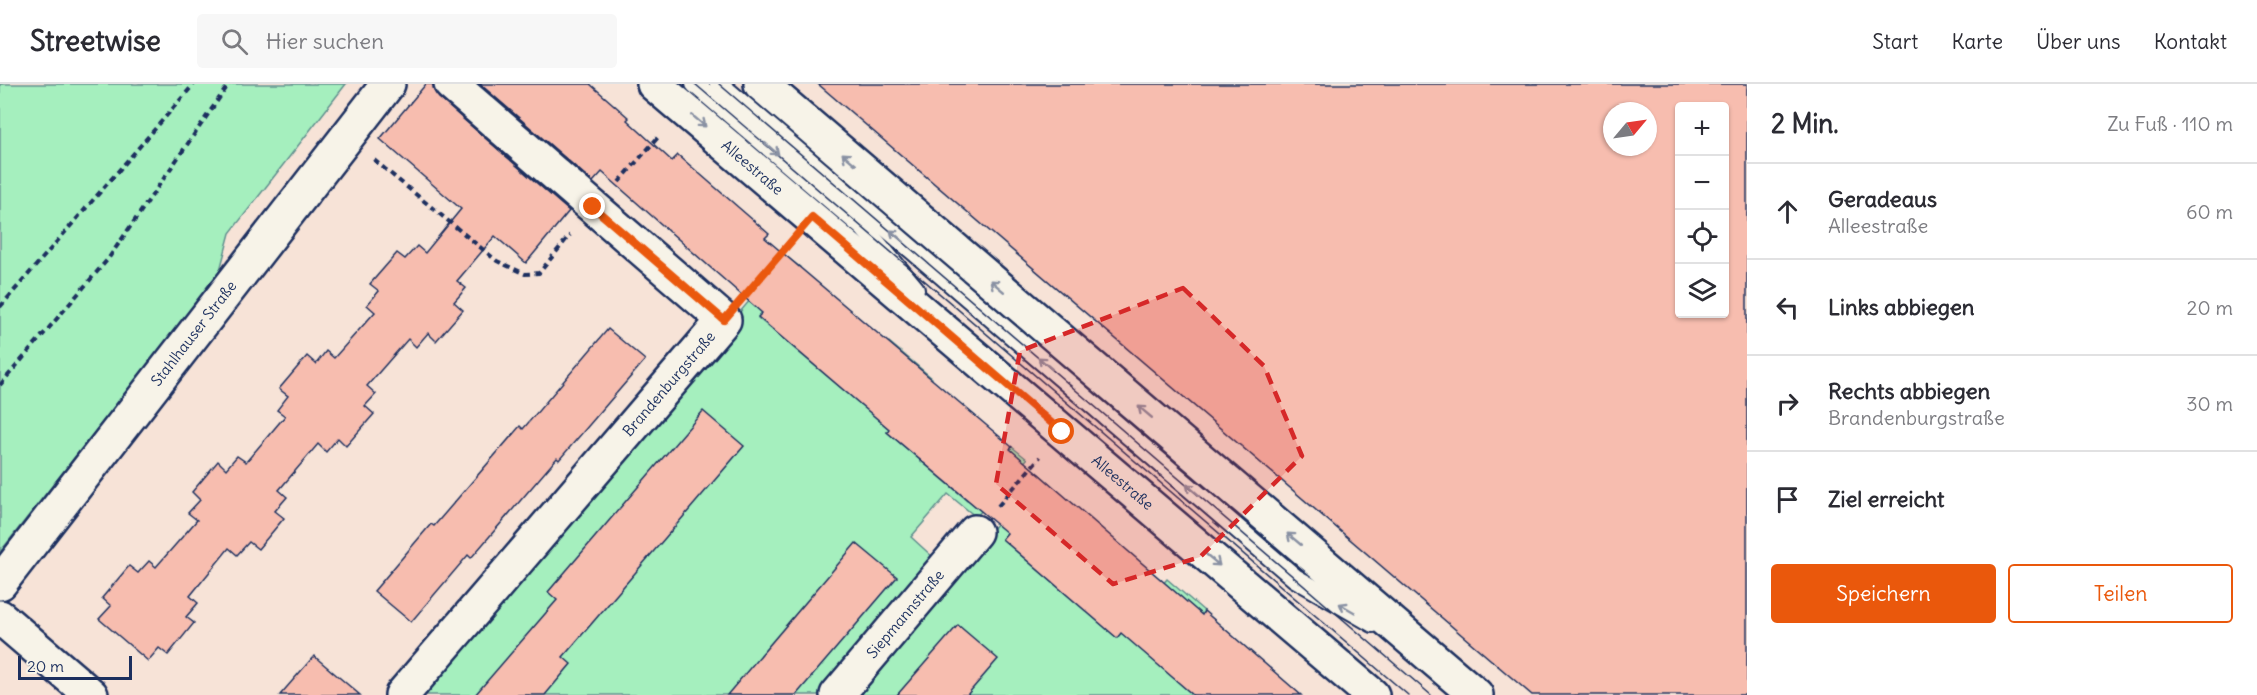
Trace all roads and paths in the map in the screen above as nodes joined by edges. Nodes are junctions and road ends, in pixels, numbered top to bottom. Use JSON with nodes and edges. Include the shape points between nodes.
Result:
{"nodes":[{"id":1,"x":194,"y":84,"type":"edge"},
{"id":2,"x":229,"y":84,"type":"edge"},
{"id":3,"x":388,"y":84,"type":"edge"},
{"id":4,"x":451,"y":84,"type":"edge"},
{"id":5,"x":654,"y":84,"type":"edge"},
{"id":6,"x":719,"y":84,"type":"edge"},
{"id":7,"x":761,"y":84,"type":"edge"},
{"id":8,"x":689,"y":96,"type":"edge"},
{"id":9,"x":370,"y":156,"type":"dead end"},
{"id":10,"x":594,"y":208,"type":"junction"},
{"id":11,"x":812,"y":217,"type":"junction"},
{"id":12,"x":0,"y":307,"type":"edge"},
{"id":13,"x":724,"y":320,"type":"junction"},
{"id":14,"x":961,"y":345,"type":"junction"},
{"id":15,"x":0,"y":385,"type":"edge"},
{"id":16,"x":1062,"y":432,"type":"junction"},
{"id":17,"x":975,"y":532,"type":"joint"},
{"id":18,"x":0,"y":583,"type":"edge"},
{"id":19,"x":0,"y":617,"type":"edge"},
{"id":20,"x":1434,"y":659,"type":"junction"},
{"id":21,"x":91,"y":695,"type":"edge"},
{"id":22,"x":402,"y":695,"type":"edge"},
{"id":23,"x":837,"y":695,"type":"edge"},
{"id":24,"x":1372,"y":695,"type":"edge"},
{"id":25,"x":1476,"y":695,"type":"edge"}],
"edges":[{"from":1,"to":12,"type":"path"},
{"from":2,"to":15,"type":"path","via":[[108,259]]},
{"from":3,"to":18,"type":"main road","name":"Stahlhauser Straße"},
{"from":4,"to":10,"type":"main road","name":"Brandenburgstraße"},
{"from":5,"to":8,"type":"main road","name":"Alleestraße"},
{"from":20,"to":6,"type":"lane","one_way":true,"via":[[1295,578]]},
{"from":20,"to":7,"type":"main road","one_way":true},
{"from":8,"to":10,"type":"path"},
{"from":8,"to":11,"type":"main road","name":"Alleestraße","one_way":true},
{"from":8,"to":14,"type":"lane","one_way":true,"via":[[864,228]]},
{"from":9,"to":10,"type":"path","via":[[496,261],[525,274],[538,273]]},
{"from":10,"to":13,"type":"main road","name":"Brandenburgstraße"},
{"from":11,"to":13,"type":"path"},
{"from":11,"to":14,"type":"main road","name":"Alleestraße"},
{"from":13,"to":22,"type":"main road","name":"Brandenburgstraße"},
{"from":14,"to":16,"type":"main road","name":"Alleestraße"},
{"from":16,"to":17,"type":"path"},
{"from":16,"to":24,"type":"main road","name":"Alleestraße","one_way":true},
{"from":17,"to":23,"type":"main road","name":"Siepmannstraße"},
{"from":19,"to":21,"type":"main road"},
{"from":20,"to":25,"type":"main road"}]}
